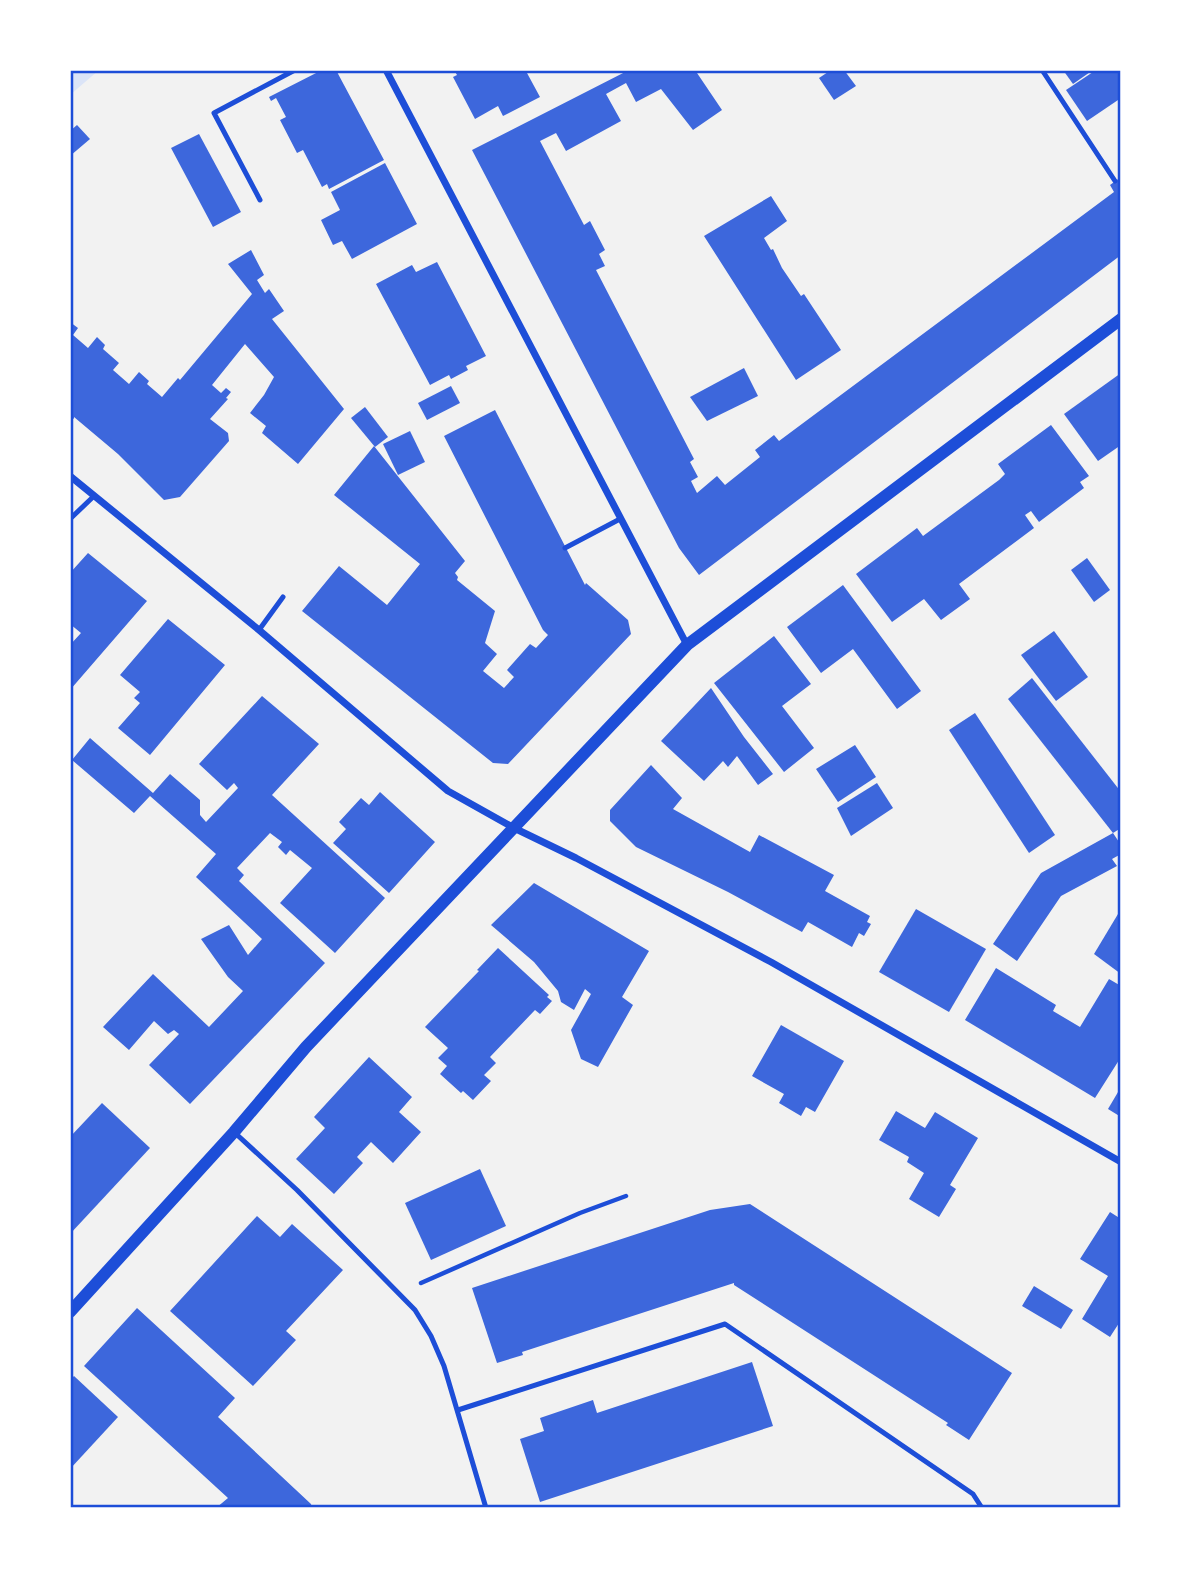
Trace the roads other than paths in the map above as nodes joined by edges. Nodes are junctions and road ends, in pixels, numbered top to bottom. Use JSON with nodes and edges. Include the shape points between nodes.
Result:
{"nodes":[{"id":1,"x":295,"y":70,"type":"edge"},
{"id":2,"x":386,"y":70,"type":"edge"},
{"id":3,"x":1042,"y":70,"type":"edge"},
{"id":4,"x":1115,"y":181,"type":"dead end"},
{"id":5,"x":260,"y":200,"type":"dead end"},
{"id":6,"x":1121,"y":319,"type":"edge"},
{"id":7,"x":70,"y":476,"type":"edge"},
{"id":8,"x":94,"y":496,"type":"junction"},
{"id":9,"x":70,"y":519,"type":"edge"},
{"id":10,"x":620,"y":519,"type":"junction"},
{"id":11,"x":565,"y":548,"type":"dead end"},
{"id":12,"x":283,"y":597,"type":"dead end"},
{"id":13,"x":259,"y":630,"type":"junction"},
{"id":14,"x":687,"y":645,"type":"junction"},
{"id":15,"x":514,"y":828,"type":"junction"},
{"id":16,"x":234,"y":1132,"type":"junction"},
{"id":17,"x":1121,"y":1162,"type":"edge"},
{"id":18,"x":70,"y":1312,"type":"edge"},
{"id":19,"x":458,"y":1410,"type":"junction"},
{"id":20,"x":486,"y":1508,"type":"edge"},
{"id":21,"x":982,"y":1508,"type":"edge"}],
"edges":[{"from":1,"to":5,"type":"lane","via":[[214,113]]},
{"from":2,"to":10,"type":"street"},
{"from":3,"to":4,"type":"lane"},
{"from":6,"to":14,"type":"street"},
{"from":7,"to":8,"type":"street"},
{"from":8,"to":9,"type":"lane"},
{"from":8,"to":13,"type":"street"},
{"from":10,"to":11,"type":"lane"},
{"from":10,"to":14,"type":"street"},
{"from":12,"to":13,"type":"lane"},
{"from":13,"to":15,"type":"street","via":[[448,791]]},
{"from":14,"to":15,"type":"street"},
{"from":15,"to":16,"type":"street","via":[[306,1047]]},
{"from":15,"to":17,"type":"street","via":[[771,962]]},
{"from":16,"to":18,"type":"street"},
{"from":16,"to":19,"type":"lane","via":[[415,1310],[444,1366]]},
{"from":19,"to":20,"type":"lane"},
{"from":19,"to":21,"type":"lane","via":[[725,1324],[973,1494]]}]}
